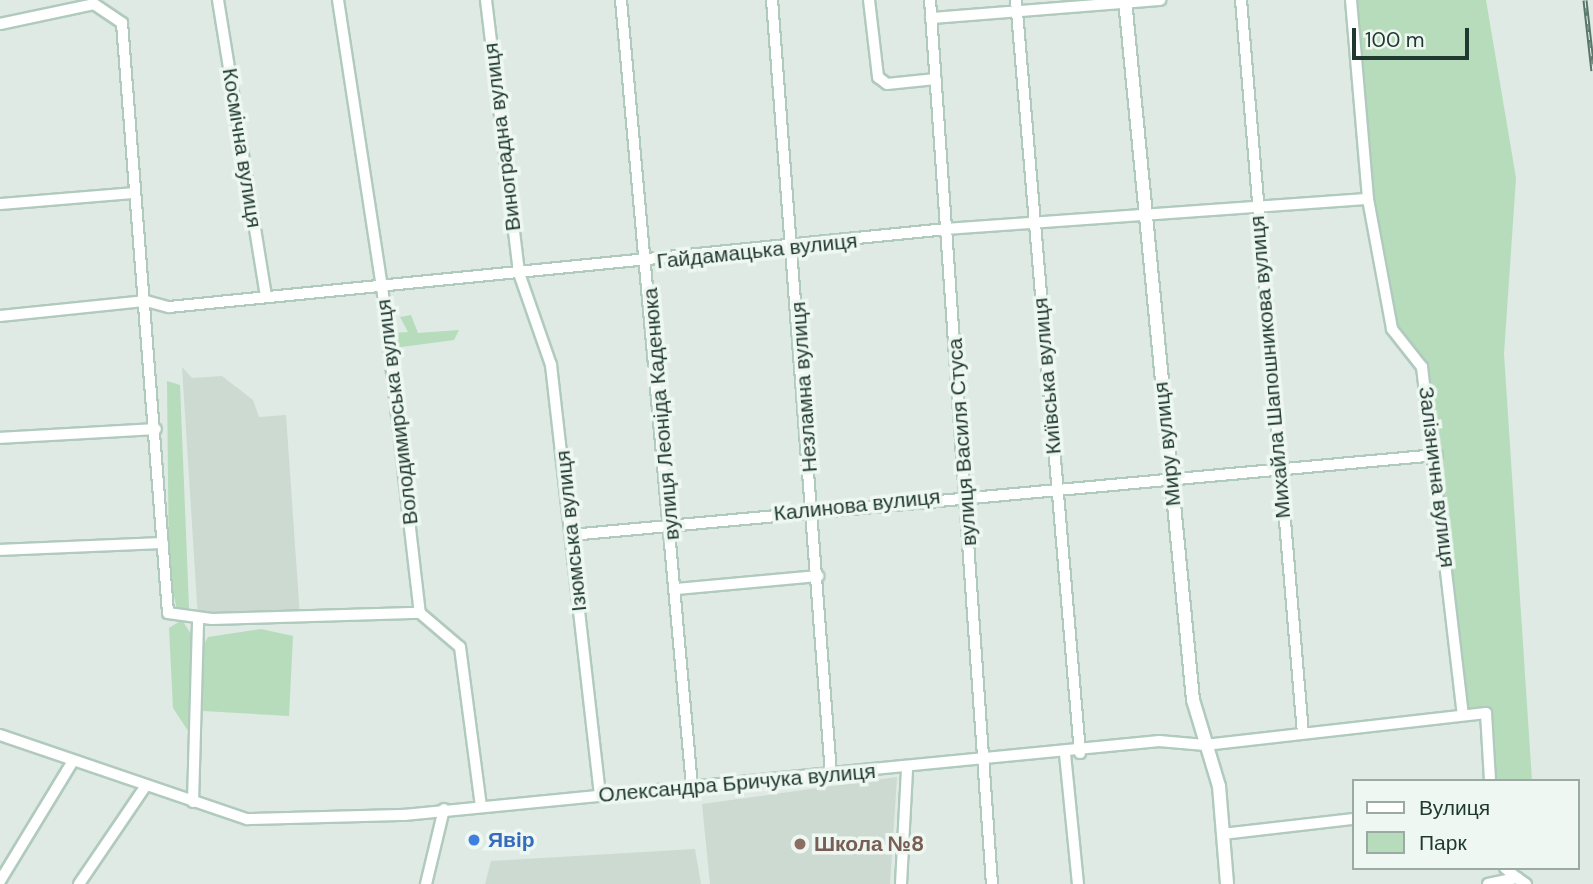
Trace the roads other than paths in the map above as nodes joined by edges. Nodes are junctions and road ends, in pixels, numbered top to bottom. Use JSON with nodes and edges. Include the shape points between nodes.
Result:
{"nodes":[{"id":1,"x":218,"y":0,"type":"edge"},
{"id":2,"x":338,"y":0,"type":"edge"},
{"id":3,"x":486,"y":0,"type":"edge"},
{"id":4,"x":621,"y":0,"type":"edge"},
{"id":5,"x":772,"y":0,"type":"edge"},
{"id":6,"x":869,"y":0,"type":"edge"},
{"id":7,"x":930,"y":0,"type":"edge"},
{"id":8,"x":1016,"y":0,"type":"edge"},
{"id":9,"x":1160,"y":0,"type":"edge"},
{"id":10,"x":1241,"y":0,"type":"edge"},
{"id":11,"x":1351,"y":0,"type":"edge"},
{"id":12,"x":1125,"y":2,"type":"edge"},
{"id":13,"x":1017,"y":12,"type":"junction"},
{"id":14,"x":931,"y":18,"type":"junction"},
{"id":15,"x":0,"y":24,"type":"edge"},
{"id":16,"x":936,"y":79,"type":"junction"},
{"id":17,"x":134,"y":193,"type":"junction"},
{"id":18,"x":1368,"y":200,"type":"junction"},
{"id":19,"x":0,"y":204,"type":"edge"},
{"id":20,"x":1258,"y":208,"type":"junction"},
{"id":21,"x":1144,"y":215,"type":"junction"},
{"id":22,"x":1034,"y":222,"type":"junction"},
{"id":23,"x":947,"y":229,"type":"junction"},
{"id":24,"x":794,"y":249,"type":"junction"},
{"id":25,"x":648,"y":263,"type":"junction"},
{"id":26,"x":519,"y":273,"type":"junction"},
{"id":27,"x":382,"y":286,"type":"junction"},
{"id":28,"x":266,"y":296,"type":"junction"},
{"id":29,"x":146,"y":301,"type":"junction"},
{"id":30,"x":0,"y":316,"type":"edge"},
{"id":31,"x":156,"y":429,"type":"junction"},
{"id":32,"x":0,"y":438,"type":"edge"},
{"id":33,"x":1437,"y":455,"type":"junction"},
{"id":34,"x":1277,"y":465,"type":"junction"},
{"id":35,"x":1170,"y":475,"type":"junction"},
{"id":36,"x":1057,"y":488,"type":"junction"},
{"id":37,"x":967,"y":494,"type":"junction"},
{"id":38,"x":813,"y":509,"type":"junction"},
{"id":39,"x":672,"y":524,"type":"junction"},
{"id":40,"x":570,"y":535,"type":"junction"},
{"id":41,"x":163,"y":543,"type":"junction"},
{"id":42,"x":0,"y":550,"type":"edge"},
{"id":43,"x":818,"y":576,"type":"junction"},
{"id":44,"x":676,"y":589,"type":"junction"},
{"id":45,"x":421,"y":613,"type":"junction"},
{"id":46,"x":198,"y":619,"type":"junction"},
{"id":47,"x":1463,"y":715,"type":"junction"},
{"id":48,"x":1303,"y":733,"type":"junction"},
{"id":49,"x":0,"y":735,"type":"edge"},
{"id":50,"x":1205,"y":745,"type":"junction"},
{"id":51,"x":1080,"y":752,"type":"junction"},
{"id":52,"x":1065,"y":754,"type":"junction"},
{"id":53,"x":73,"y":761,"type":"junction"},
{"id":54,"x":984,"y":761,"type":"junction"},
{"id":55,"x":907,"y":768,"type":"junction"},
{"id":56,"x":831,"y":774,"type":"junction"},
{"id":57,"x":1490,"y":779,"type":"edge"},
{"id":58,"x":692,"y":786,"type":"junction"},
{"id":59,"x":145,"y":787,"type":"junction"},
{"id":60,"x":600,"y":795,"type":"junction"},
{"id":61,"x":193,"y":803,"type":"junction"},
{"id":62,"x":481,"y":807,"type":"junction"},
{"id":63,"x":444,"y":809,"type":"junction"},
{"id":64,"x":1352,"y":819,"type":"edge"},
{"id":65,"x":1223,"y":834,"type":"junction"},
{"id":66,"x":1508,"y":870,"type":"edge"},
{"id":67,"x":0,"y":881,"type":"edge"},
{"id":68,"x":1522,"y":881,"type":"edge"},
{"id":69,"x":79,"y":884,"type":"edge"},
{"id":70,"x":426,"y":884,"type":"edge"},
{"id":71,"x":901,"y":884,"type":"edge"},
{"id":72,"x":992,"y":884,"type":"edge"},
{"id":73,"x":1078,"y":884,"type":"edge"},
{"id":74,"x":1227,"y":884,"type":"edge"},
{"id":75,"x":1488,"y":884,"type":"edge"}],
"edges":[{"from":1,"to":28,"type":"street","name":"Космічна вулиця"},
{"from":2,"to":27,"type":"street","name":"Володимирська вулиця"},
{"from":3,"to":26,"type":"street","name":"Виноградна вулиця"},
{"from":4,"to":25,"type":"street","name":"вулиця Леоніда Каденюка"},
{"from":5,"to":24,"type":"street","name":"Незламна вулиця"},
{"from":6,"to":16,"type":"street","via":[[878,77],[887,84]]},
{"from":7,"to":14,"type":"street","name":"вулиця Василя Стуса"},
{"from":8,"to":13,"type":"street","name":"Київська вулиця"},
{"from":9,"to":12,"type":"street"},
{"from":10,"to":20,"type":"street","name":"Михайла Шапошникова вулиця"},
{"from":11,"to":18,"type":"street","name":"Залізнична вулиця"},
{"from":12,"to":13,"type":"street"},
{"from":12,"to":21,"type":"main road","name":"Миру вулиця"},
{"from":13,"to":14,"type":"street"},
{"from":13,"to":22,"type":"street","name":"Київська вулиця"},
{"from":14,"to":16,"type":"street","name":"вулиця Василя Стуса"},
{"from":15,"to":17,"type":"street","via":[[94,4],[122,23]]},
{"from":16,"to":23,"type":"street","name":"вулиця Василя Стуса"},
{"from":17,"to":19,"type":"street"},
{"from":17,"to":29,"type":"street"},
{"from":18,"to":20,"type":"street","name":"Гайдамацька вулиця"},
{"from":18,"to":33,"type":"street","name":"Залізнична вулиця","via":[[1392,329],[1422,367]]},
{"from":20,"to":21,"type":"street","name":"Гайдамацька вулиця"},
{"from":20,"to":34,"type":"street","name":"Михайла Шапошникова вулиця"},
{"from":21,"to":22,"type":"street","name":"Гайдамацька вулиця"},
{"from":21,"to":35,"type":"main road","name":"Миру вулиця"},
{"from":22,"to":23,"type":"street","name":"Гайдамацька вулиця"},
{"from":22,"to":36,"type":"street","name":"Київська вулиця"},
{"from":23,"to":24,"type":"street","name":"Гайдамацька вулиця"},
{"from":23,"to":37,"type":"street","name":"вулиця Василя Стуса"},
{"from":24,"to":25,"type":"street","name":"Гайдамацька вулиця"},
{"from":24,"to":38,"type":"street","name":"Незламна вулиця"},
{"from":25,"to":26,"type":"street","name":"Гайдамацька вулиця"},
{"from":25,"to":39,"type":"street","name":"вулиця Леоніда Каденюка"},
{"from":26,"to":27,"type":"street","name":"Гайдамацька вулиця"},
{"from":26,"to":40,"type":"street","name":"Ізюмська вулиця","via":[[550,355]]},
{"from":27,"to":28,"type":"street","name":"Гайдамацька вулиця"},
{"from":27,"to":45,"type":"street","name":"Володимирська вулиця"},
{"from":28,"to":29,"type":"street","name":"Гайдамацька вулиця","via":[[169,307]]},
{"from":29,"to":30,"type":"street","name":"Гайдамацька вулиця"},
{"from":29,"to":31,"type":"street"},
{"from":31,"to":32,"type":"street"},
{"from":31,"to":41,"type":"street"},
{"from":33,"to":34,"type":"street","name":"Калинова вулиця"},
{"from":33,"to":47,"type":"street","name":"Залізнична вулиця"},
{"from":34,"to":35,"type":"street","name":"Калинова вулиця"},
{"from":34,"to":48,"type":"street","name":"Михайла Шапошникова вулиця"},
{"from":35,"to":36,"type":"street","name":"Калинова вулиця"},
{"from":35,"to":50,"type":"main road","name":"Миру вулиця","via":[[1193,700]]},
{"from":36,"to":37,"type":"street","name":"Калинова вулиця"},
{"from":36,"to":51,"type":"street","name":"Київська вулиця"},
{"from":37,"to":38,"type":"street","name":"Калинова вулиця"},
{"from":37,"to":54,"type":"street","name":"вулиця Василя Стуса"},
{"from":38,"to":39,"type":"street","name":"Калинова вулиця"},
{"from":38,"to":43,"type":"street","name":"Незламна вулиця"},
{"from":39,"to":40,"type":"street","name":"Калинова вулиця"},
{"from":39,"to":44,"type":"street","name":"вулиця Леоніда Каденюка"},
{"from":40,"to":60,"type":"street","name":"Ізюмська вулиця"},
{"from":41,"to":42,"type":"street"},
{"from":41,"to":46,"type":"street","via":[[169,613]]},
{"from":43,"to":44,"type":"street"},
{"from":43,"to":56,"type":"street","name":"Незламна вулиця"},
{"from":44,"to":58,"type":"street","name":"вулиця Леоніда Каденюка"},
{"from":45,"to":46,"type":"street"},
{"from":45,"to":62,"type":"street","via":[[460,647]]},
{"from":46,"to":61,"type":"street"},
{"from":47,"to":48,"type":"street","name":"Олександра Бричука вулиця"},
{"from":47,"to":57,"type":"street","name":"Олександра Бричука вулиця","via":[[1486,713]]},
{"from":48,"to":50,"type":"street","name":"Олександра Бричука вулиця"},
{"from":49,"to":53,"type":"street","name":"Олександра Бричука вулиця"},
{"from":50,"to":51,"type":"street","name":"Олександра Бричука вулиця","via":[[1159,741]]},
{"from":50,"to":65,"type":"main road","name":"Миру вулиця","via":[[1219,786]]},
{"from":51,"to":52,"type":"street","name":"Олександра Бричука вулиця"},
{"from":52,"to":54,"type":"street","name":"Олександра Бричука вулиця"},
{"from":52,"to":73,"type":"street"},
{"from":53,"to":59,"type":"street","name":"Олександра Бричука вулиця"},
{"from":53,"to":67,"type":"street"},
{"from":54,"to":55,"type":"street","name":"Олександра Бричука вулиця"},
{"from":54,"to":72,"type":"street","name":"вулиця Василя Стуса"},
{"from":55,"to":56,"type":"street","name":"Олександра Бричука вулиця"},
{"from":55,"to":71,"type":"street"},
{"from":56,"to":58,"type":"street","name":"Олександра Бричука вулиця"},
{"from":58,"to":60,"type":"street","name":"Олександра Бричука вулиця"},
{"from":59,"to":61,"type":"street","name":"Олександра Бричука вулиця"},
{"from":59,"to":69,"type":"street"},
{"from":60,"to":62,"type":"street","name":"Олександра Бричука вулиця"},
{"from":61,"to":63,"type":"street","name":"Олександра Бричука вулиця","via":[[247,819]]},
{"from":62,"to":63,"type":"street","name":"Олександра Бричука вулиця"},
{"from":63,"to":70,"type":"street"},
{"from":64,"to":65,"type":"street"},
{"from":65,"to":74,"type":"main road","name":"Миру вулиця"},
{"from":66,"to":68,"type":"street"},
{"from":68,"to":75,"type":"street"}]}
